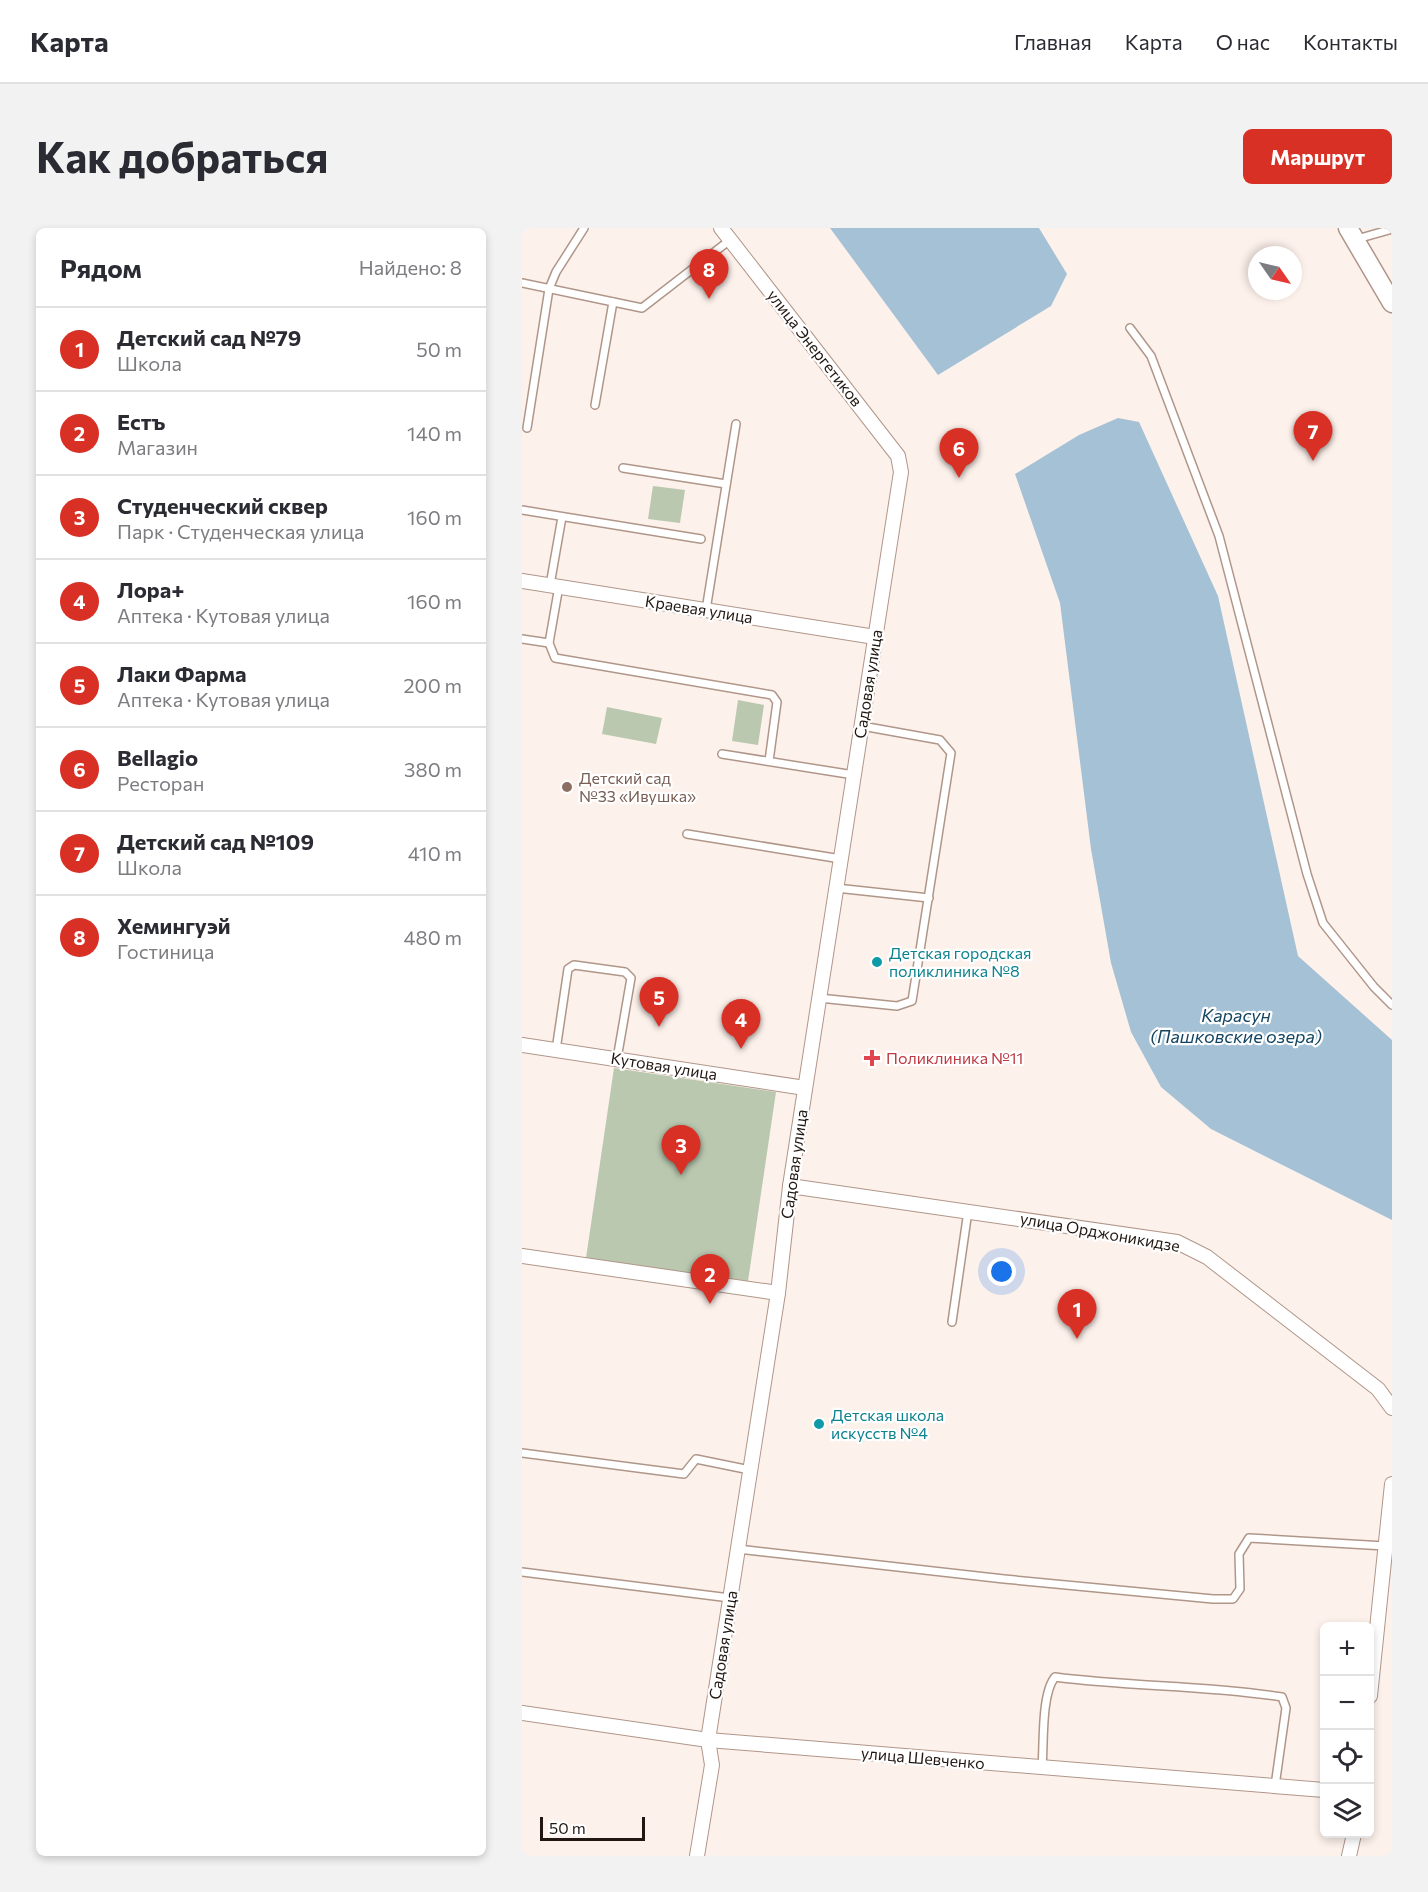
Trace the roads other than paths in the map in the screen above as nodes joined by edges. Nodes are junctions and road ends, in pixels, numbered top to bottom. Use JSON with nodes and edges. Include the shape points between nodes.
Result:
{"nodes":[{"id":1,"x":584,"y":228,"type":"edge"},
{"id":2,"x":721,"y":228,"type":"edge"},
{"id":3,"x":1392,"y":229,"type":"edge"},
{"id":4,"x":1351,"y":234,"type":"edge"},
{"id":5,"x":730,"y":240,"type":"junction"},
{"id":6,"x":522,"y":283,"type":"edge"},
{"id":7,"x":549,"y":289,"type":"junction"},
{"id":8,"x":613,"y":302,"type":"junction"},
{"id":9,"x":1392,"y":303,"type":"edge"},
{"id":10,"x":1130,"y":328,"type":"dead end"},
{"id":11,"x":595,"y":405,"type":"dead end"},
{"id":12,"x":736,"y":424,"type":"dead end"},
{"id":13,"x":527,"y":428,"type":"dead end"},
{"id":14,"x":624,"y":468,"type":"dead end"},
{"id":15,"x":901,"y":472,"type":"joint"},
{"id":16,"x":726,"y":484,"type":"junction"},
{"id":17,"x":522,"y":510,"type":"edge"},
{"id":18,"x":562,"y":517,"type":"junction"},
{"id":19,"x":702,"y":539,"type":"dead end"},
{"id":20,"x":522,"y":581,"type":"edge"},
{"id":21,"x":554,"y":586,"type":"junction"},
{"id":22,"x":706,"y":610,"type":"junction"},
{"id":23,"x":875,"y":637,"type":"junction"},
{"id":24,"x":522,"y":639,"type":"edge"},
{"id":25,"x":549,"y":643,"type":"junction"},
{"id":26,"x":862,"y":726,"type":"junction"},
{"id":27,"x":722,"y":754,"type":"dead end"},
{"id":28,"x":769,"y":762,"type":"junction"},
{"id":29,"x":854,"y":775,"type":"junction"},
{"id":30,"x":687,"y":834,"type":"dead end"},
{"id":31,"x":841,"y":859,"type":"junction"},
{"id":32,"x":836,"y":888,"type":"junction"},
{"id":33,"x":929,"y":898,"type":"junction"},
{"id":34,"x":819,"y":998,"type":"junction"},
{"id":35,"x":1392,"y":1005,"type":"edge"},
{"id":36,"x":522,"y":1045,"type":"edge"},
{"id":37,"x":556,"y":1050,"type":"junction"},
{"id":38,"x":618,"y":1059,"type":"junction"},
{"id":39,"x":805,"y":1088,"type":"junction"},
{"id":40,"x":790,"y":1186,"type":"junction"},
{"id":41,"x":968,"y":1211,"type":"junction"},
{"id":42,"x":522,"y":1256,"type":"edge"},
{"id":43,"x":778,"y":1293,"type":"junction"},
{"id":44,"x":952,"y":1322,"type":"dead end"},
{"id":45,"x":1392,"y":1408,"type":"edge"},
{"id":46,"x":522,"y":1453,"type":"edge"},
{"id":47,"x":750,"y":1470,"type":"junction"},
{"id":48,"x":1392,"y":1484,"type":"edge"},
{"id":49,"x":1385,"y":1546,"type":"junction"},
{"id":50,"x":738,"y":1549,"type":"junction"},
{"id":51,"x":522,"y":1572,"type":"edge"},
{"id":52,"x":730,"y":1598,"type":"junction"},
{"id":53,"x":1372,"y":1676,"type":"edge"},
{"id":54,"x":522,"y":1713,"type":"edge"},
{"id":55,"x":708,"y":1740,"type":"junction"},
{"id":56,"x":1042,"y":1767,"type":"junction"},
{"id":57,"x":1275,"y":1786,"type":"junction"},
{"id":58,"x":1320,"y":1790,"type":"edge"},
{"id":59,"x":1352,"y":1838,"type":"edge"},
{"id":60,"x":697,"y":1856,"type":"edge"},
{"id":61,"x":1349,"y":1856,"type":"edge"}],
"edges":[{"from":1,"to":7,"type":"lane"},
{"from":2,"to":5,"type":"street","name":"улица Энергетиков"},
{"from":3,"to":4,"type":"lane"},
{"from":4,"to":9,"type":"street"},
{"from":5,"to":8,"type":"lane","via":[[649,305],[642,308]]},
{"from":5,"to":15,"type":"street","name":"улица Энергетиков","via":[[898,456]]},
{"from":6,"to":7,"type":"lane"},
{"from":7,"to":8,"type":"lane"},
{"from":7,"to":13,"type":"lane"},
{"from":8,"to":11,"type":"lane"},
{"from":10,"to":35,"type":"lane","via":[[1151,356],[1219,536],[1323,922]]},
{"from":12,"to":16,"type":"lane"},
{"from":14,"to":16,"type":"lane"},
{"from":15,"to":23,"type":"street","name":"Садовая улица"},
{"from":16,"to":22,"type":"lane"},
{"from":17,"to":18,"type":"lane"},
{"from":18,"to":19,"type":"lane"},
{"from":18,"to":21,"type":"lane"},
{"from":20,"to":21,"type":"street","name":"Краевая улица"},
{"from":21,"to":22,"type":"street","name":"Краевая улица"},
{"from":21,"to":25,"type":"lane"},
{"from":22,"to":23,"type":"street","name":"Краевая улица"},
{"from":23,"to":26,"type":"street","name":"Садовая улица"},
{"from":24,"to":25,"type":"lane"},
{"from":25,"to":28,"type":"lane","via":[[555,658],[772,695],[777,702]]},
{"from":26,"to":29,"type":"street","name":"Садовая улица"},
{"from":26,"to":33,"type":"lane","via":[[940,740],[951,753]]},
{"from":27,"to":28,"type":"lane"},
{"from":28,"to":29,"type":"lane"},
{"from":29,"to":31,"type":"street","name":"Садовая улица"},
{"from":30,"to":31,"type":"lane"},
{"from":31,"to":32,"type":"street","name":"Садовая улица"},
{"from":32,"to":33,"type":"lane"},
{"from":32,"to":34,"type":"street","name":"Садовая улица"},
{"from":33,"to":34,"type":"lane","via":[[912,1001],[897,1006]]},
{"from":34,"to":39,"type":"street","name":"Садовая улица"},
{"from":36,"to":37,"type":"street","name":"Кутовая улица"},
{"from":37,"to":38,"type":"street","name":"Кутовая улица"},
{"from":37,"to":38,"type":"lane","via":[[568,969],[584,966],[625,972],[630,978]]},
{"from":38,"to":39,"type":"street","name":"Кутовая улица"},
{"from":39,"to":40,"type":"street","name":"Садовая улица"},
{"from":40,"to":41,"type":"street","name":"улица Орджоникидзе"},
{"from":40,"to":43,"type":"street","name":"Садовая улица"},
{"from":41,"to":44,"type":"lane"},
{"from":41,"to":45,"type":"street","name":"улица Орджоникидзе","via":[[1177,1242],[1207,1257],[1378,1389]]},
{"from":42,"to":43,"type":"street"},
{"from":43,"to":47,"type":"street","name":"Садовая улица"},
{"from":46,"to":47,"type":"lane","via":[[684,1474],[696,1459]]},
{"from":47,"to":50,"type":"street","name":"Садовая улица"},
{"from":48,"to":49,"type":"street"},
{"from":49,"to":50,"type":"lane","via":[[1249,1538],[1239,1554],[1240,1589],[1233,1599],[1004,1580]]},
{"from":49,"to":53,"type":"street"},
{"from":50,"to":52,"type":"street","name":"Садовая улица"},
{"from":51,"to":52,"type":"lane"},
{"from":52,"to":55,"type":"street","name":"Садовая улица"},
{"from":54,"to":55,"type":"street","name":"улица Шевченко"},
{"from":55,"to":56,"type":"street","name":"улица Шевченко"},
{"from":55,"to":60,"type":"street","name":"Садовая улица","via":[[712,1765]]},
{"from":56,"to":57,"type":"street","name":"улица Шевченко"},
{"from":56,"to":57,"type":"lane","via":[[1047,1697],[1055,1677],[1282,1697],[1286,1708]]},
{"from":57,"to":58,"type":"street","name":"улица Шевченко"},
{"from":59,"to":61,"type":"street"}]}
